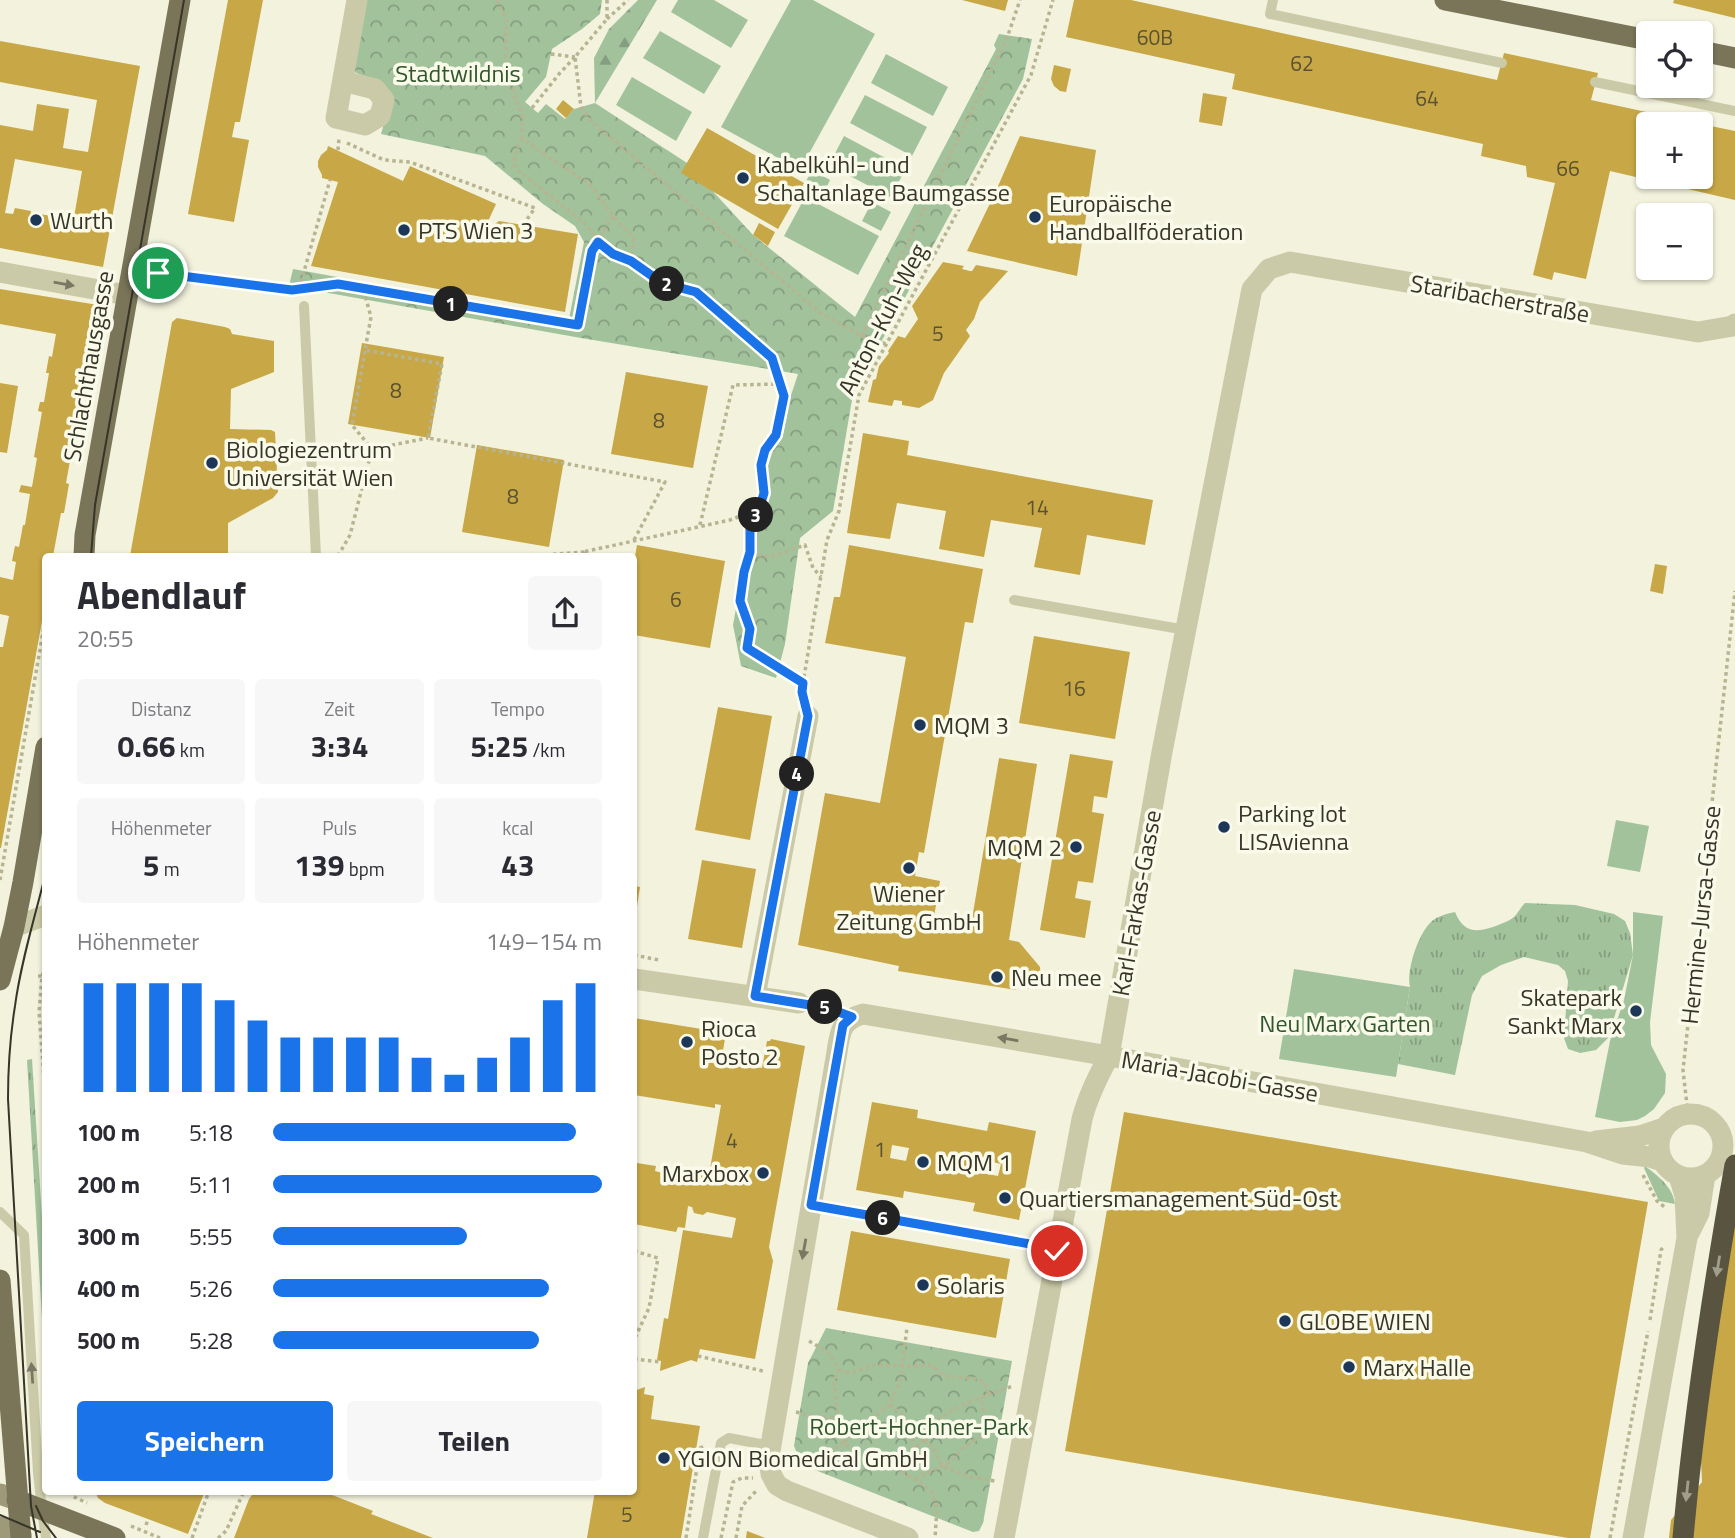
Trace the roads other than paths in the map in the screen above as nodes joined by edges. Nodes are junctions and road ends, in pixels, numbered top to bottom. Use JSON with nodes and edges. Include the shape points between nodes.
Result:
{"nodes":[{"id":1,"x":180,"y":0,"type":"edge"},
{"id":2,"x":357,"y":0,"type":"edge"},
{"id":3,"x":1273,"y":0,"type":"edge"},
{"id":4,"x":1446,"y":0,"type":"edge"},
{"id":5,"x":1636,"y":38,"type":"edge"},
{"id":6,"x":1713,"y":53,"type":"edge"},
{"id":7,"x":1735,"y":58,"type":"edge"},
{"id":8,"x":1502,"y":63,"type":"dead end"},
{"id":9,"x":343,"y":81,"type":"dead end"},
{"id":10,"x":1595,"y":82,"type":"dead end"},
{"id":11,"x":1735,"y":111,"type":"edge"},
{"id":12,"x":1269,"y":269,"type":"joint"},
{"id":13,"x":0,"y":272,"type":"edge"},
{"id":14,"x":127,"y":295,"type":"junction"},
{"id":15,"x":304,"y":306,"type":"dead end"},
{"id":16,"x":1734,"y":325,"type":"edge"},
{"id":17,"x":85,"y":546,"type":"edge"},
{"id":18,"x":316,"y":553,"type":"edge"},
{"id":19,"x":1014,"y":600,"type":"dead end"},
{"id":20,"x":1186,"y":630,"type":"junction"},
{"id":21,"x":808,"y":716,"type":"road end"},
{"id":22,"x":42,"y":770,"type":"edge"},
{"id":23,"x":42,"y":916,"type":"edge"},
{"id":24,"x":7,"y":928,"type":"edge"},
{"id":25,"x":0,"y":980,"type":"edge"},
{"id":26,"x":637,"y":980,"type":"edge"},
{"id":27,"x":755,"y":996,"type":"junction"},
{"id":28,"x":799,"y":1003,"type":"road end"},
{"id":29,"x":1109,"y":1056,"type":"junction"},
{"id":30,"x":1664,"y":1128,"type":"junction"},
{"id":31,"x":1728,"y":1134,"type":"edge"},
{"id":32,"x":1587,"y":1142,"type":"junction"},
{"id":33,"x":1662,"y":1161,"type":"junction"},
{"id":34,"x":1723,"y":1165,"type":"edge"},
{"id":35,"x":1679,"y":1176,"type":"junction"},
{"id":36,"x":811,"y":1205,"type":"junction"},
{"id":37,"x":0,"y":1212,"type":"edge"},
{"id":38,"x":1687,"y":1238,"type":"junction"},
{"id":39,"x":1058,"y":1249,"type":"junction"},
{"id":40,"x":0,"y":1280,"type":"edge"},
{"id":41,"x":771,"y":1446,"type":"junction"},
{"id":42,"x":9,"y":1497,"type":"edge"},
{"id":43,"x":41,"y":1510,"type":"junction"},
{"id":44,"x":0,"y":1527,"type":"edge"},
{"id":45,"x":31,"y":1537,"type":"edge"},
{"id":46,"x":115,"y":1538,"type":"edge"},
{"id":47,"x":703,"y":1538,"type":"edge"},
{"id":48,"x":908,"y":1538,"type":"edge"},
{"id":49,"x":1004,"y":1538,"type":"edge"},
{"id":50,"x":1633,"y":1538,"type":"edge"},
{"id":51,"x":1683,"y":1538,"type":"edge"}],
"edges":[{"from":1,"to":14,"type":"main road","name":"Schlachthausgasse"},
{"from":2,"to":9,"type":"street"},
{"from":3,"to":8,"type":"lane","via":[[1270,14]]},
{"from":4,"to":5,"type":"main road"},
{"from":6,"to":7,"type":"main road"},
{"from":10,"to":11,"type":"lane"},
{"from":12,"to":16,"type":"street","name":"Staribacherstraße","via":[[1290,262],[1698,332]]},
{"from":12,"to":20,"type":"street","name":"Karl-Farkas-Gasse","via":[[1252,289]]},
{"from":13,"to":14,"type":"street","one_way":true},
{"from":14,"to":17,"type":"main road","name":"Schlachthausgasse"},
{"from":15,"to":18,"type":"lane"},
{"from":19,"to":20,"type":"lane"},
{"from":20,"to":29,"type":"street","name":"Karl-Farkas-Gasse"},
{"from":21,"to":27,"type":"street"},
{"from":22,"to":24,"type":"main road","via":[[23,882]]},
{"from":23,"to":24,"type":"street"},
{"from":24,"to":25,"type":"main road"},
{"from":26,"to":27,"type":"street"},
{"from":27,"to":28,"type":"street"},
{"from":29,"to":32,"type":"street","name":"Maria-Jacobi-Gasse"},
{"from":29,"to":36,"type":"street","name":"Maria-Jacobi-Gasse","one_way":true,"via":[[863,1014],[852,1017],[840,1036]]},
{"from":29,"to":39,"type":"street","name":"Karl-Farkas-Gasse","via":[[1086,1102]]},
{"from":30,"to":31,"type":"street","via":[[1688,1114],[1707,1118]]},
{"from":30,"to":32,"type":"street","name":"Maria-Jacobi-Gasse","via":[[1640,1136]]},
{"from":30,"to":33,"type":"street","via":[[1658,1146]]},
{"from":31,"to":34,"type":"street"},
{"from":32,"to":33,"type":"street","name":"Maria-Jacobi-Gasse"},
{"from":33,"to":35,"type":"street"},
{"from":34,"to":35,"type":"street","via":[[1693,1178]]},
{"from":34,"to":38,"type":"street"},
{"from":34,"to":51,"type":"highway","one_way":true,"via":[[1714,1292]]},
{"from":35,"to":38,"type":"street"},
{"from":36,"to":39,"type":"lane"},
{"from":36,"to":41,"type":"street","one_way":true},
{"from":43,"to":37,"type":"lane","one_way":true,"via":[[24,1235]]},
{"from":38,"to":50,"type":"street"},
{"from":39,"to":49,"type":"street","name":"Karl-Farkas-Gasse"},
{"from":40,"to":42,"type":"main road"},
{"from":41,"to":47,"type":"lane","via":[[729,1438],[721,1443]]},
{"from":41,"to":48,"type":"street","via":[[769,1468],[777,1485]]},
{"from":42,"to":43,"type":"main road"},
{"from":42,"to":45,"type":"main road"},
{"from":43,"to":45,"type":"lane"},
{"from":43,"to":46,"type":"main road"},
{"from":44,"to":45,"type":"main road"}]}
